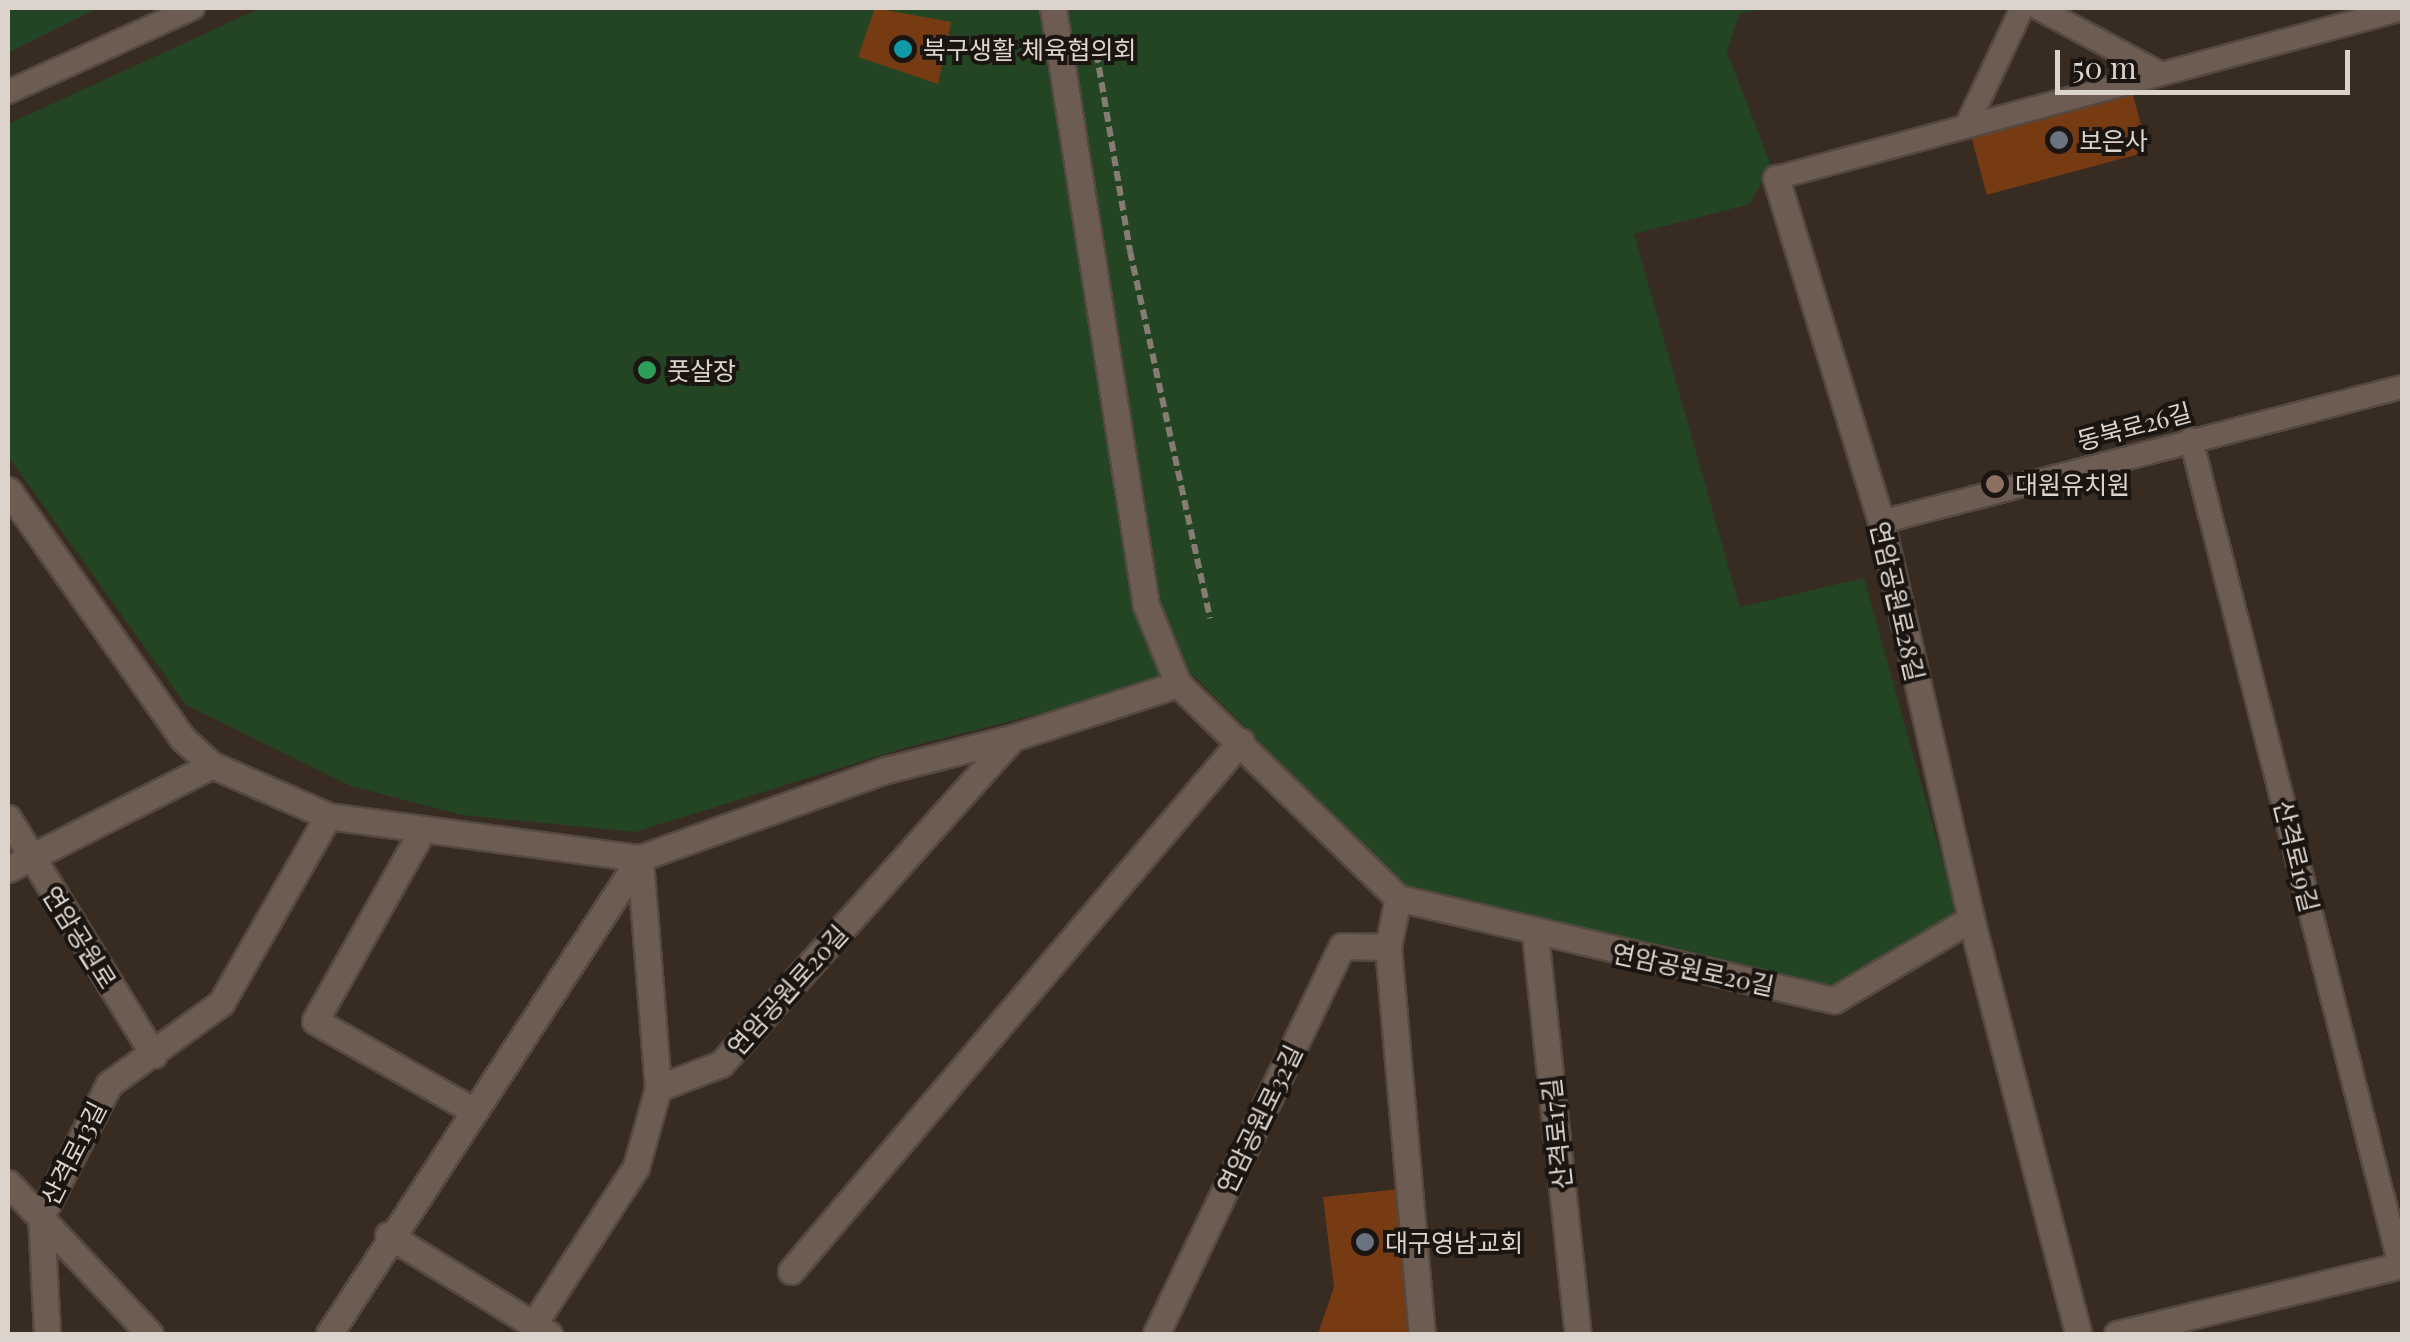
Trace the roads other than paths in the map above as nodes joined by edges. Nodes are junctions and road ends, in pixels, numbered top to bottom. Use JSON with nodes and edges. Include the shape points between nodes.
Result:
{"nodes":[{"id":1,"x":193,"y":8,"type":"edge"},
{"id":2,"x":1053,"y":8,"type":"edge"},
{"id":3,"x":2022,"y":8,"type":"edge"},
{"id":4,"x":2038,"y":8,"type":"edge"},
{"id":5,"x":2402,"y":10,"type":"edge"},
{"id":6,"x":2159,"y":73,"type":"junction"},
{"id":7,"x":8,"y":92,"type":"edge"},
{"id":8,"x":1968,"y":123,"type":"junction"},
{"id":9,"x":1776,"y":178,"type":"joint"},
{"id":10,"x":2402,"y":387,"type":"edge"},
{"id":11,"x":2191,"y":439,"type":"junction"},
{"id":12,"x":8,"y":490,"type":"edge"},
{"id":13,"x":1881,"y":522,"type":"junction"},
{"id":14,"x":1178,"y":684,"type":"junction"},
{"id":15,"x":1012,"y":738,"type":"junction"},
{"id":16,"x":1241,"y":741,"type":"junction"},
{"id":17,"x":212,"y":765,"type":"junction"},
{"id":18,"x":328,"y":816,"type":"junction"},
{"id":19,"x":8,"y":818,"type":"edge"},
{"id":20,"x":422,"y":829,"type":"junction"},
{"id":21,"x":640,"y":858,"type":"junction"},
{"id":22,"x":18,"y":862,"type":"edge"},
{"id":23,"x":1398,"y":898,"type":"junction"},
{"id":24,"x":1970,"y":919,"type":"junction"},
{"id":25,"x":1535,"y":934,"type":"junction"},
{"id":26,"x":1388,"y":948,"type":"junction"},
{"id":27,"x":154,"y":1055,"type":"junction"},
{"id":28,"x":658,"y":1088,"type":"junction"},
{"id":29,"x":472,"y":1110,"type":"junction"},
{"id":30,"x":8,"y":1183,"type":"edge"},
{"id":31,"x":41,"y":1216,"type":"junction"},
{"id":32,"x":388,"y":1235,"type":"junction"},
{"id":33,"x":2402,"y":1268,"type":"edge"},
{"id":34,"x":791,"y":1271,"type":"dead end"},
{"id":35,"x":541,"y":1330,"type":"edge"},
{"id":36,"x":47,"y":1334,"type":"edge"},
{"id":37,"x":150,"y":1334,"type":"edge"},
{"id":38,"x":329,"y":1334,"type":"edge"},
{"id":39,"x":1156,"y":1334,"type":"edge"},
{"id":40,"x":1422,"y":1334,"type":"edge"},
{"id":41,"x":1578,"y":1334,"type":"edge"},
{"id":42,"x":2078,"y":1334,"type":"edge"},
{"id":43,"x":2117,"y":1334,"type":"edge"}],
"edges":[{"from":1,"to":7,"type":"lane"},
{"from":2,"to":14,"type":"street","via":[[1146,605]]},
{"from":3,"to":8,"type":"lane"},
{"from":4,"to":6,"type":"lane"},
{"from":5,"to":6,"type":"lane"},
{"from":6,"to":8,"type":"lane","name":"연암공원로28길"},
{"from":8,"to":9,"type":"lane","name":"연암공원로28길"},
{"from":9,"to":13,"type":"street","name":"연암공원로28길"},
{"from":10,"to":11,"type":"lane","name":"동북로26길"},
{"from":11,"to":13,"type":"lane","name":"동북로26길"},
{"from":11,"to":33,"type":"lane","name":"산격로19길"},
{"from":12,"to":17,"type":"street","via":[[182,738]]},
{"from":13,"to":24,"type":"street","name":"연암공원로28길"},
{"from":14,"to":15,"type":"street"},
{"from":14,"to":16,"type":"street"},
{"from":15,"to":21,"type":"street","via":[[886,770]]},
{"from":15,"to":28,"type":"street","name":"연암공원로20길","via":[[721,1064]]},
{"from":16,"to":23,"type":"street"},
{"from":16,"to":34,"type":"street"},
{"from":17,"to":18,"type":"street"},
{"from":17,"to":22,"type":"street"},
{"from":18,"to":20,"type":"street"},
{"from":18,"to":27,"type":"street","via":[[221,1003]]},
{"from":19,"to":22,"type":"street","name":"연암공원로"},
{"from":20,"to":21,"type":"street"},
{"from":20,"to":29,"type":"street","via":[[315,1021]]},
{"from":21,"to":28,"type":"street"},
{"from":21,"to":29,"type":"street"},
{"from":22,"to":27,"type":"street","name":"연암공원로"},
{"from":23,"to":25,"type":"street","name":"연암공원로20길"},
{"from":23,"to":26,"type":"street"},
{"from":24,"to":25,"type":"street","name":"연암공원로20길","via":[[1834,1000]]},
{"from":24,"to":42,"type":"street","name":"연암공원로28길"},
{"from":25,"to":41,"type":"street","name":"산격로17길"},
{"from":26,"to":39,"type":"street","name":"연암공원로32길","via":[[1342,946]]},
{"from":26,"to":40,"type":"street"},
{"from":27,"to":31,"type":"street","name":"산격로13길","via":[[109,1084]]},
{"from":28,"to":35,"type":"street","via":[[636,1167]]},
{"from":29,"to":32,"type":"street"},
{"from":30,"to":31,"type":"street","name":"산격로13길"},
{"from":31,"to":36,"type":"street","name":"산격로13길"},
{"from":31,"to":37,"type":"street","name":"산격로13길"},
{"from":32,"to":35,"type":"street"},
{"from":32,"to":38,"type":"street"},
{"from":33,"to":43,"type":"street"}]}
